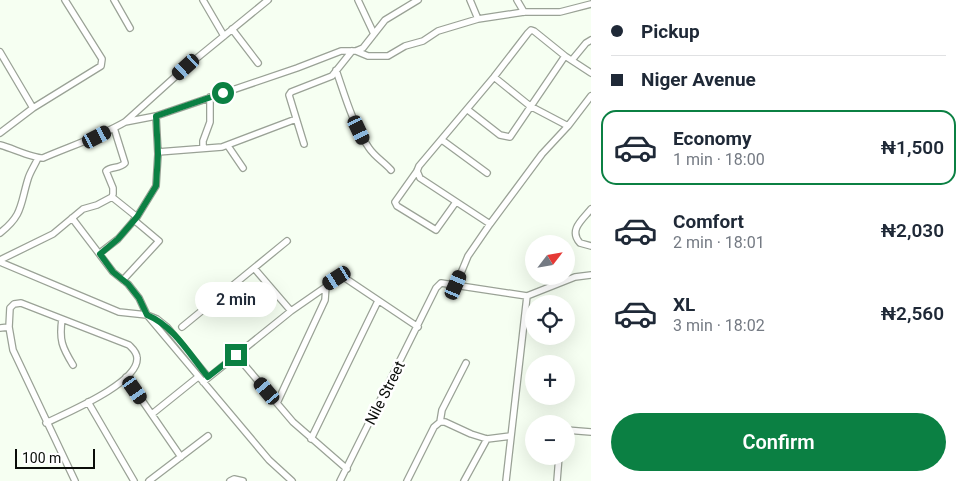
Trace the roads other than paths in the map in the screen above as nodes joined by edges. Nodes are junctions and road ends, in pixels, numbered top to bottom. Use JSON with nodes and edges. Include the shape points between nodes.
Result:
{"nodes":[{"id":1,"x":65,"y":0,"type":"edge"},
{"id":2,"x":114,"y":0,"type":"edge"},
{"id":3,"x":203,"y":0,"type":"edge"},
{"id":4,"x":268,"y":0,"type":"edge"},
{"id":5,"x":358,"y":0,"type":"edge"},
{"id":6,"x":418,"y":0,"type":"edge"},
{"id":7,"x":470,"y":0,"type":"edge"},
{"id":8,"x":517,"y":0,"type":"edge"},
{"id":9,"x":591,"y":4,"type":"edge"},
{"id":10,"x":524,"y":12,"type":"junction"},
{"id":11,"x":478,"y":19,"type":"junction"},
{"id":12,"x":130,"y":28,"type":"dead end"},
{"id":13,"x":232,"y":29,"type":"junction"},
{"id":14,"x":374,"y":34,"type":"junction"},
{"id":15,"x":224,"y":36,"type":"junction"},
{"id":16,"x":591,"y":40,"type":"edge"},
{"id":17,"x":354,"y":51,"type":"junction"},
{"id":18,"x":0,"y":52,"type":"edge"},
{"id":19,"x":565,"y":56,"type":"junction"},
{"id":20,"x":572,"y":60,"type":"junction"},
{"id":21,"x":258,"y":62,"type":"dead end"},
{"id":22,"x":336,"y":70,"type":"junction"},
{"id":23,"x":591,"y":73,"type":"edge"},
{"id":24,"x":494,"y":77,"type":"junction"},
{"id":25,"x":591,"y":96,"type":"edge"},
{"id":26,"x":210,"y":97,"type":"junction"},
{"id":27,"x":530,"y":106,"type":"junction"},
{"id":28,"x":33,"y":108,"type":"junction"},
{"id":29,"x":468,"y":110,"type":"junction"},
{"id":30,"x":156,"y":116,"type":"junction"},
{"id":31,"x":296,"y":120,"type":"junction"},
{"id":32,"x":125,"y":122,"type":"junction"},
{"id":33,"x":568,"y":126,"type":"junction"},
{"id":34,"x":114,"y":128,"type":"junction"},
{"id":35,"x":0,"y":133,"type":"edge"},
{"id":36,"x":442,"y":140,"type":"junction"},
{"id":37,"x":304,"y":144,"type":"dead end"},
{"id":38,"x":0,"y":145,"type":"edge"},
{"id":39,"x":228,"y":146,"type":"junction"},
{"id":40,"x":203,"y":147,"type":"junction"},
{"id":41,"x":158,"y":152,"type":"junction"},
{"id":42,"x":38,"y":158,"type":"junction"},
{"id":43,"x":243,"y":168,"type":"dead end"},
{"id":44,"x":391,"y":170,"type":"dead end"},
{"id":45,"x":417,"y":171,"type":"junction"},
{"id":46,"x":487,"y":174,"type":"dead end"},
{"id":47,"x":112,"y":197,"type":"junction"},
{"id":48,"x":456,"y":202,"type":"junction"},
{"id":49,"x":591,"y":209,"type":"edge"},
{"id":50,"x":72,"y":218,"type":"junction"},
{"id":51,"x":136,"y":219,"type":"junction"},
{"id":52,"x":490,"y":224,"type":"junction"},
{"id":53,"x":0,"y":234,"type":"edge"},
{"id":54,"x":287,"y":241,"type":"dead end"},
{"id":55,"x":591,"y":246,"type":"edge"},
{"id":56,"x":100,"y":254,"type":"junction"},
{"id":57,"x":0,"y":261,"type":"edge"},
{"id":58,"x":254,"y":268,"type":"junction"},
{"id":59,"x":591,"y":275,"type":"edge"},
{"id":60,"x":123,"y":280,"type":"junction"},
{"id":61,"x":456,"y":285,"type":"junction"},
{"id":62,"x":326,"y":286,"type":"junction"},
{"id":63,"x":530,"y":295,"type":"edge"},
{"id":64,"x":525,"y":296,"type":"edge"},
{"id":65,"x":378,"y":301,"type":"junction"},
{"id":66,"x":291,"y":311,"type":"junction"},
{"id":67,"x":147,"y":315,"type":"junction"},
{"id":68,"x":62,"y":319,"type":"junction"},
{"id":69,"x":525,"y":321,"type":"edge"},
{"id":70,"x":9,"y":327,"type":"junction"},
{"id":71,"x":182,"y":327,"type":"dead end"},
{"id":72,"x":418,"y":327,"type":"junction"},
{"id":73,"x":0,"y":328,"type":"edge"},
{"id":74,"x":236,"y":355,"type":"junction"},
{"id":75,"x":466,"y":363,"type":"dead end"},
{"id":76,"x":73,"y":365,"type":"dead end"},
{"id":77,"x":126,"y":377,"type":"junction"},
{"id":78,"x":205,"y":378,"type":"junction"},
{"id":79,"x":88,"y":402,"type":"junction"},
{"id":80,"x":277,"y":404,"type":"junction"},
{"id":81,"x":152,"y":414,"type":"junction"},
{"id":82,"x":46,"y":422,"type":"junction"},
{"id":83,"x":440,"y":422,"type":"junction"},
{"id":84,"x":575,"y":431,"type":"edge"},
{"id":85,"x":591,"y":432,"type":"edge"},
{"id":86,"x":208,"y":436,"type":"dead end"},
{"id":87,"x":511,"y":436,"type":"junction"},
{"id":88,"x":312,"y":439,"type":"junction"},
{"id":89,"x":486,"y":439,"type":"junction"},
{"id":90,"x":180,"y":456,"type":"junction"},
{"id":91,"x":558,"y":465,"type":"edge"},
{"id":92,"x":347,"y":469,"type":"junction"},
{"id":93,"x":75,"y":481,"type":"edge"},
{"id":94,"x":134,"y":481,"type":"edge"},
{"id":95,"x":149,"y":481,"type":"edge"},
{"id":96,"x":230,"y":481,"type":"edge"},
{"id":97,"x":243,"y":481,"type":"edge"},
{"id":98,"x":292,"y":481,"type":"edge"},
{"id":99,"x":340,"y":481,"type":"edge"},
{"id":100,"x":407,"y":481,"type":"edge"},
{"id":101,"x":464,"y":481,"type":"edge"},
{"id":102,"x":506,"y":481,"type":"edge"},
{"id":103,"x":557,"y":481,"type":"edge"}],
"edges":[{"from":1,"to":28,"type":"street","via":[[102,59],[101,66]]},
{"from":2,"to":12,"type":"street"},
{"from":3,"to":15,"type":"street"},
{"from":4,"to":13,"type":"street"},
{"from":5,"to":14,"type":"street"},
{"from":6,"to":14,"type":"street","via":[[385,20]]},
{"from":7,"to":11,"type":"street"},
{"from":8,"to":10,"type":"street"},
{"from":9,"to":10,"type":"street","via":[[560,12]]},
{"from":10,"to":11,"type":"street"},
{"from":11,"to":17,"type":"street","via":[[438,31],[388,56],[368,56]]},
{"from":13,"to":15,"type":"street"},
{"from":13,"to":21,"type":"street"},
{"from":14,"to":17,"type":"street","via":[[363,48]]},
{"from":15,"to":32,"type":"street"},
{"from":16,"to":20,"type":"street"},
{"from":17,"to":22,"type":"street"},
{"from":17,"to":26,"type":"street","via":[[341,51]]},
{"from":18,"to":28,"type":"street"},
{"from":19,"to":20,"type":"street"},
{"from":19,"to":24,"type":"street","via":[[531,30]]},
{"from":19,"to":27,"type":"street"},
{"from":20,"to":23,"type":"street"},
{"from":22,"to":31,"type":"street","via":[[330,77],[291,92]]},
{"from":22,"to":44,"type":"street","via":[[363,140]]},
{"from":24,"to":27,"type":"street"},
{"from":24,"to":29,"type":"street"},
{"from":25,"to":33,"type":"street"},
{"from":26,"to":30,"type":"street"},
{"from":26,"to":40,"type":"street","via":[[210,122]]},
{"from":27,"to":29,"type":"street","via":[[510,137],[500,135]]},
{"from":27,"to":33,"type":"street"},
{"from":28,"to":35,"type":"street"},
{"from":29,"to":36,"type":"street"},
{"from":30,"to":32,"type":"street"},
{"from":30,"to":41,"type":"street"},
{"from":31,"to":37,"type":"street"},
{"from":31,"to":39,"type":"street"},
{"from":32,"to":34,"type":"street"},
{"from":33,"to":52,"type":"street","via":[[542,154]]},
{"from":34,"to":42,"type":"street"},
{"from":34,"to":47,"type":"street","via":[[125,163],[106,172],[113,188]]},
{"from":36,"to":45,"type":"street"},
{"from":36,"to":46,"type":"street"},
{"from":38,"to":42,"type":"street"},
{"from":39,"to":40,"type":"street"},
{"from":39,"to":43,"type":"street"},
{"from":40,"to":41,"type":"street"},
{"from":41,"to":51,"type":"street","via":[[156,186]]},
{"from":42,"to":53,"type":"street","via":[[28,177],[21,209]]},
{"from":45,"to":48,"type":"street","via":[[420,178]]},
{"from":45,"to":48,"type":"street","via":[[395,202],[397,206],[437,230]]},
{"from":47,"to":50,"type":"street","via":[[83,209]]},
{"from":47,"to":51,"type":"street"},
{"from":48,"to":52,"type":"street"},
{"from":49,"to":55,"type":"street","via":[[576,227],[575,234],[580,243]]},
{"from":50,"to":56,"type":"street"},
{"from":50,"to":57,"type":"street","via":[[53,234]]},
{"from":51,"to":56,"type":"street"},
{"from":51,"to":60,"type":"street","via":[[159,241]]},
{"from":52,"to":61,"type":"street","via":[[468,256]]},
{"from":54,"to":58,"type":"street"},
{"from":56,"to":60,"type":"street"},
{"from":57,"to":67,"type":"street","via":[[119,312]]},
{"from":58,"to":66,"type":"street"},
{"from":58,"to":71,"type":"street"},
{"from":59,"to":63,"type":"street","via":[[575,277]]},
{"from":60,"to":67,"type":"street","via":[[139,298]]},
{"from":61,"to":64,"type":"street"},
{"from":61,"to":72,"type":"street","name":"Nile Street","via":[[441,283],[436,288]]},
{"from":62,"to":65,"type":"street","via":[[337,278],[345,278]]},
{"from":62,"to":66,"type":"street"},
{"from":62,"to":80,"type":"street","via":[[325,300]]},
{"from":65,"to":72,"type":"street"},
{"from":65,"to":88,"type":"street"},
{"from":66,"to":74,"type":"street"},
{"from":67,"to":78,"type":"street"},
{"from":67,"to":78,"type":"street","via":[[167,327]]},
{"from":68,"to":70,"type":"street","via":[[21,303],[14,304],[10,308]]},
{"from":68,"to":76,"type":"street","via":[[62,346]]},
{"from":68,"to":77,"type":"street","via":[[129,345],[137,359]]},
{"from":69,"to":87,"type":"street"},
{"from":70,"to":73,"type":"street"},
{"from":70,"to":82,"type":"street","via":[[13,350]]},
{"from":72,"to":92,"type":"street","name":"Nile Street"},
{"from":74,"to":78,"type":"street"},
{"from":74,"to":80,"type":"street"},
{"from":75,"to":83,"type":"street","via":[[442,410]]},
{"from":77,"to":79,"type":"street","via":[[114,388]]},
{"from":77,"to":81,"type":"street"},
{"from":78,"to":81,"type":"street"},
{"from":78,"to":98,"type":"street","via":[[269,460]]},
{"from":79,"to":82,"type":"street"},
{"from":79,"to":94,"type":"street"},
{"from":80,"to":88,"type":"street"},
{"from":81,"to":90,"type":"street"},
{"from":82,"to":93,"type":"street"},
{"from":83,"to":89,"type":"street"},
{"from":83,"to":100,"type":"street","via":[[434,427]]},
{"from":84,"to":85,"type":"street"},
{"from":86,"to":90,"type":"street"},
{"from":87,"to":89,"type":"street"},
{"from":87,"to":102,"type":"street"},
{"from":88,"to":92,"type":"street"},
{"from":89,"to":101,"type":"street"},
{"from":90,"to":95,"type":"street"},
{"from":91,"to":103,"type":"street"},
{"from":92,"to":99,"type":"street","name":"Nile Street"},
{"from":96,"to":97,"type":"street","via":[[234,478]]}]}
